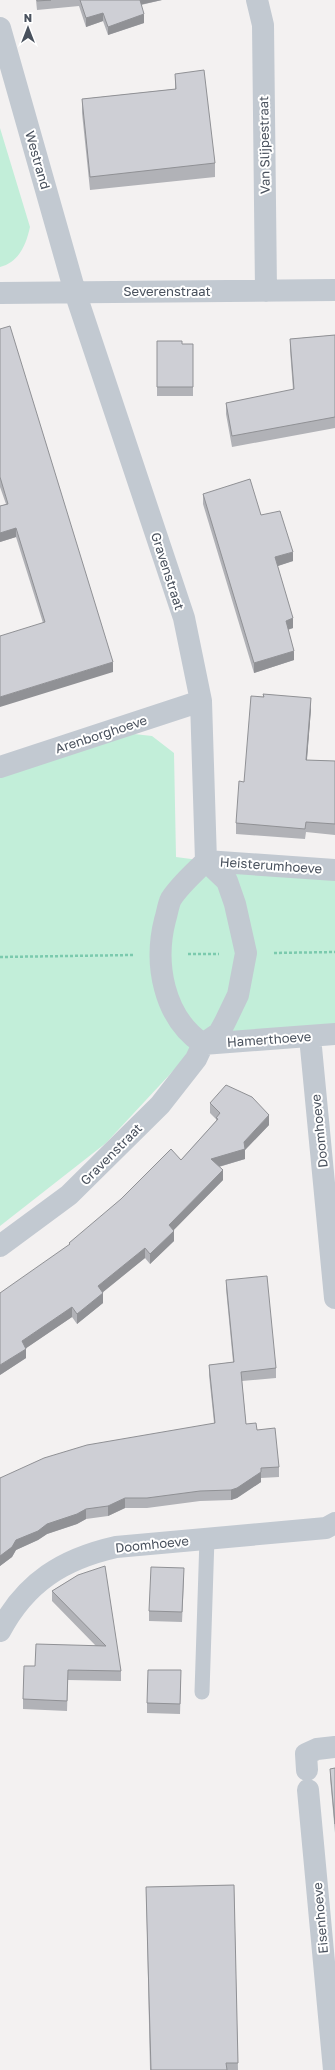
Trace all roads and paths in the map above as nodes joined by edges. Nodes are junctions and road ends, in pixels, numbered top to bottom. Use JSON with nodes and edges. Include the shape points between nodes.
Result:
{"nodes":[{"id":1,"x":257,"y":0,"type":"edge"},
{"id":2,"x":0,"y":28,"type":"edge"},
{"id":3,"x":266,"y":290,"type":"junction"},
{"id":4,"x":335,"y":290,"type":"edge"},
{"id":5,"x":75,"y":292,"type":"junction"},
{"id":6,"x":0,"y":293,"type":"edge"},
{"id":7,"x":201,"y":701,"type":"junction"},
{"id":8,"x":0,"y":767,"type":"edge"},
{"id":9,"x":206,"y":861,"type":"junction"},
{"id":10,"x":335,"y":870,"type":"edge"},
{"id":11,"x":335,"y":1034,"type":"edge"},
{"id":12,"x":310,"y":1037,"type":"junction"},
{"id":13,"x":204,"y":1044,"type":"junction"},
{"id":14,"x":0,"y":1246,"type":"edge"},
{"id":15,"x":335,"y":1298,"type":"edge"},
{"id":16,"x":335,"y":1523,"type":"edge"},
{"id":17,"x":206,"y":1538,"type":"junction"},
{"id":18,"x":0,"y":1631,"type":"edge"},
{"id":19,"x":202,"y":1692,"type":"dead end"},
{"id":20,"x":335,"y":1747,"type":"edge"},
{"id":21,"x":334,"y":2070,"type":"edge"}],
"edges":[{"from":1,"to":3,"type":"street","name":"Van Slijpestraat","via":[[263,25]]},
{"from":2,"to":5,"type":"street","name":"Westrand"},
{"from":3,"to":4,"type":"street","name":"Severenstraat"},
{"from":3,"to":5,"type":"street","name":"Severenstraat"},
{"from":5,"to":6,"type":"street","name":"Severenstraat"},
{"from":5,"to":7,"type":"street","name":"Gravenstraat","via":[[184,618]]},
{"from":7,"to":8,"type":"street","name":"Arenborghoeve"},
{"from":7,"to":9,"type":"street","name":"Gravenstraat"},
{"from":9,"to":10,"type":"street","name":"Heisterumhoeve"},
{"from":9,"to":13,"type":"street","name":"Gravenstraat","via":[[227,881],[246,953],[238,995],[226,1022],[219,1033]]},
{"from":9,"to":13,"type":"street","via":[[170,900],[159,954],[165,993],[182,1024]]},
{"from":11,"to":12,"type":"street","name":"Hamerthoeve"},
{"from":12,"to":13,"type":"street","name":"Hamerthoeve"},
{"from":12,"to":15,"type":"street","name":"Doomhoeve"},
{"from":13,"to":14,"type":"street","name":"Gravenstraat","via":[[196,1059],[160,1105],[69,1195]]},
{"from":16,"to":17,"type":"street","name":"Doomhoeve","via":[[326,1528]]},
{"from":17,"to":18,"type":"street","name":"Doomhoeve","via":[[116,1547],[66,1563],[18,1600]]},
{"from":17,"to":19,"type":"lane"},
{"from":20,"to":21,"type":"street","name":"Eisenhoeve","via":[[306,1754]]}]}
